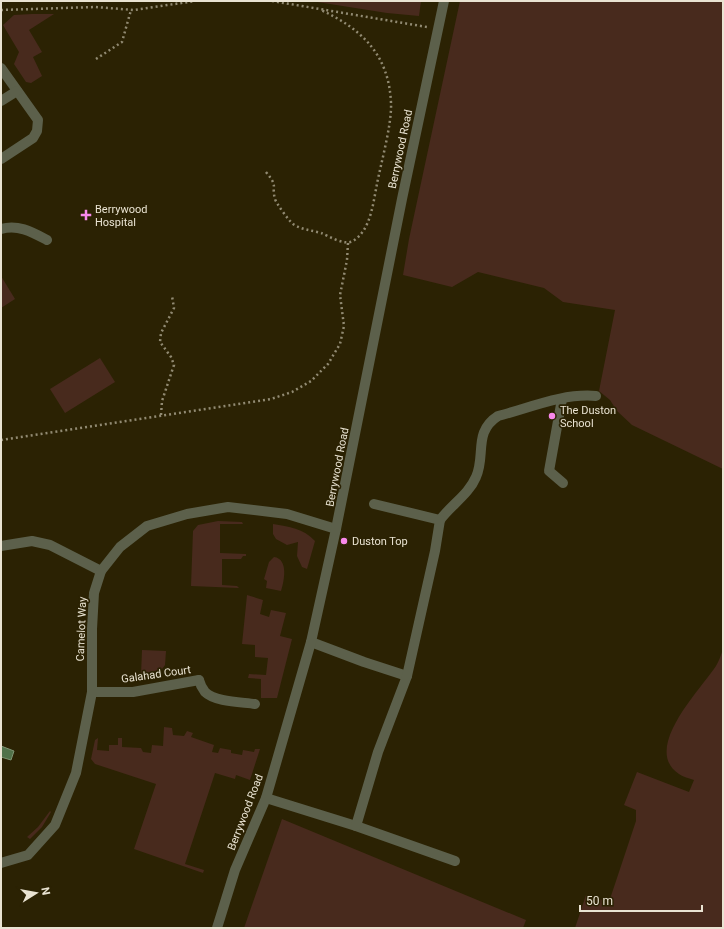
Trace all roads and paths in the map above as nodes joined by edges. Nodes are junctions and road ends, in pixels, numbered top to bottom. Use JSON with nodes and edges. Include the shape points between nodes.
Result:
{"nodes":[{"id":1,"x":195,"y":1,"type":"edge"},
{"id":2,"x":272,"y":1,"type":"edge"},
{"id":3,"x":444,"y":1,"type":"edge"},
{"id":4,"x":1,"y":10,"type":"edge"},
{"id":5,"x":131,"y":10,"type":"junction"},
{"id":6,"x":321,"y":10,"type":"junction"},
{"id":7,"x":438,"y":29,"type":"junction"},
{"id":8,"x":96,"y":59,"type":"dead end"},
{"id":9,"x":1,"y":68,"type":"edge"},
{"id":10,"x":17,"y":91,"type":"junction"},
{"id":11,"x":1,"y":101,"type":"edge"},
{"id":12,"x":1,"y":159,"type":"edge"},
{"id":13,"x":266,"y":172,"type":"dead end"},
{"id":14,"x":1,"y":229,"type":"edge"},
{"id":15,"x":47,"y":240,"type":"dead end"},
{"id":16,"x":348,"y":243,"type":"junction"},
{"id":17,"x":172,"y":296,"type":"dead end"},
{"id":18,"x":596,"y":396,"type":"dead end"},
{"id":19,"x":562,"y":399,"type":"junction"},
{"id":20,"x":161,"y":415,"type":"junction"},
{"id":21,"x":1,"y":440,"type":"edge"},
{"id":22,"x":563,"y":483,"type":"dead end"},
{"id":23,"x":374,"y":504,"type":"dead end"},
{"id":24,"x":440,"y":520,"type":"junction"},
{"id":25,"x":336,"y":529,"type":"junction"},
{"id":26,"x":1,"y":546,"type":"edge"},
{"id":27,"x":101,"y":571,"type":"junction"},
{"id":28,"x":311,"y":642,"type":"junction"},
{"id":29,"x":407,"y":676,"type":"junction"},
{"id":30,"x":92,"y":692,"type":"junction"},
{"id":31,"x":255,"y":704,"type":"dead end"},
{"id":32,"x":266,"y":798,"type":"junction"},
{"id":33,"x":356,"y":826,"type":"junction"},
{"id":34,"x":454,"y":861,"type":"dead end"},
{"id":35,"x":1,"y":863,"type":"edge"},
{"id":36,"x":217,"y":928,"type":"edge"}],
"edges":[{"from":1,"to":5,"type":"path"},
{"from":2,"to":6,"type":"path"},
{"from":3,"to":7,"type":"street","name":"Berrywood Road"},
{"from":4,"to":5,"type":"path","via":[[95,7]]},
{"from":5,"to":8,"type":"path","via":[[122,42]]},
{"from":6,"to":7,"type":"path"},
{"from":6,"to":16,"type":"path","via":[[343,20],[362,34],[376,53],[388,78],[391,104],[372,209],[365,230]]},
{"from":7,"to":25,"type":"street","name":"Berrywood Road"},
{"from":9,"to":10,"type":"street"},
{"from":10,"to":11,"type":"street"},
{"from":10,"to":12,"type":"street","via":[[38,120],[37,131],[33,138]]},
{"from":13,"to":16,"type":"path","via":[[275,182],[275,200],[292,223],[307,231],[320,232]]},
{"from":14,"to":15,"type":"street","via":[[20,228]]},
{"from":16,"to":20,"type":"path","via":[[348,260],[340,295],[344,326],[340,344],[328,364],[311,381],[292,392],[271,399]]},
{"from":17,"to":20,"type":"path","via":[[174,308],[161,333],[160,342],[174,365],[162,400]]},
{"from":18,"to":19,"type":"street","via":[[582,395]]},
{"from":19,"to":22,"type":"street","via":[[549,471]]},
{"from":19,"to":24,"type":"street","via":[[498,416],[490,421],[484,431],[477,476]]},
{"from":20,"to":21,"type":"path"},
{"from":23,"to":24,"type":"street"},
{"from":24,"to":29,"type":"street"},
{"from":25,"to":27,"type":"street","name":"Camelot Way","via":[[287,514],[228,507],[187,514],[147,526],[120,547]]},
{"from":25,"to":28,"type":"street","name":"Berrywood Road"},
{"from":26,"to":27,"type":"street","via":[[32,541],[50,545]]},
{"from":27,"to":30,"type":"street","name":"Camelot Way","via":[[94,594]]},
{"from":28,"to":29,"type":"street"},
{"from":28,"to":32,"type":"street","name":"Berrywood Road"},
{"from":29,"to":33,"type":"street","via":[[378,752]]},
{"from":30,"to":31,"type":"street","name":"Galahad Court","via":[[133,692],[199,680],[206,693],[210,695]]},
{"from":30,"to":35,"type":"street","name":"Camelot Way","via":[[76,773],[55,825],[28,855]]},
{"from":32,"to":33,"type":"street"},
{"from":32,"to":36,"type":"street","name":"Berrywood Road","via":[[235,870]]},
{"from":33,"to":34,"type":"street"}]}
